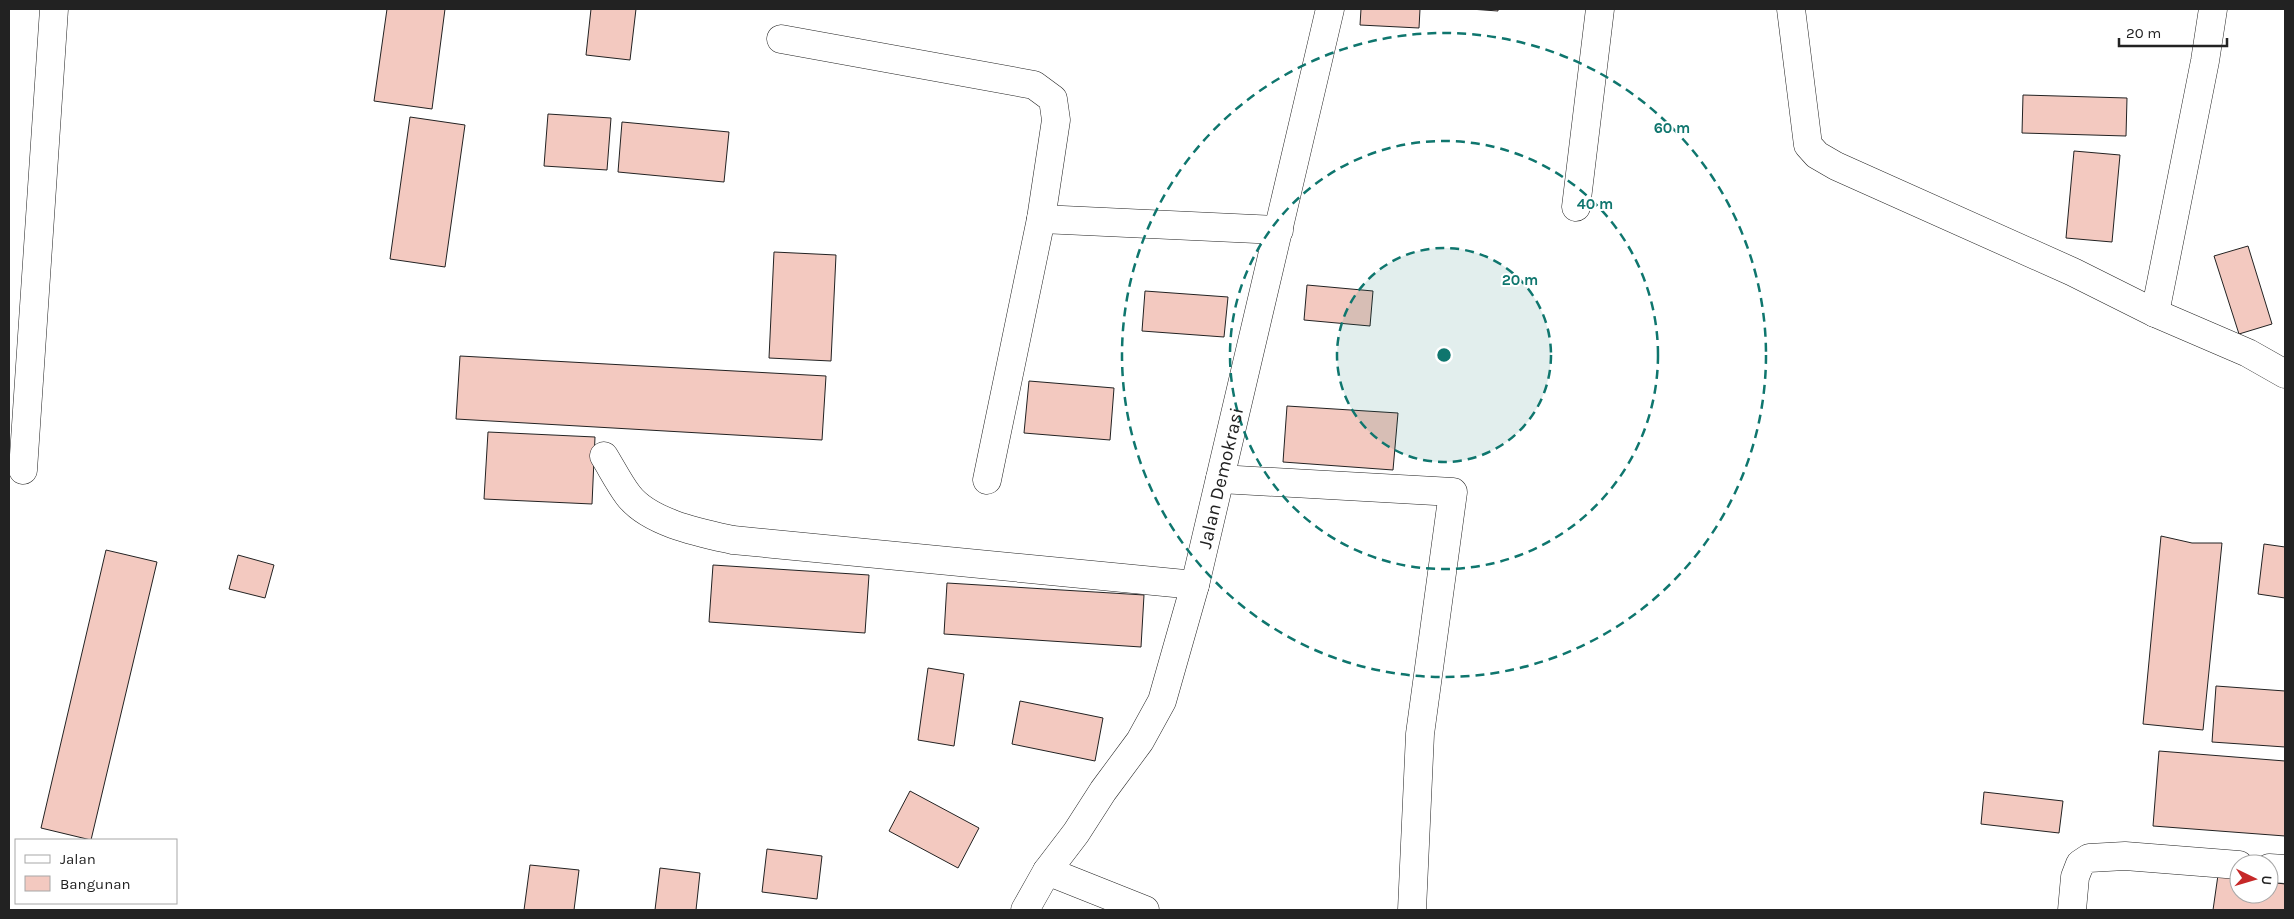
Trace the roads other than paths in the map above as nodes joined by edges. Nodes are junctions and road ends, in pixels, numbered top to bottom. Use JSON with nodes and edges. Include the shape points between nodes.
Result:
{"nodes":[{"id":1,"x":54,"y":9,"type":"edge"},
{"id":2,"x":1330,"y":9,"type":"edge"},
{"id":3,"x":1600,"y":9,"type":"edge"},
{"id":4,"x":1791,"y":9,"type":"edge"},
{"id":5,"x":2213,"y":9,"type":"edge"},
{"id":6,"x":781,"y":39,"type":"dead end"},
{"id":7,"x":1576,"y":207,"type":"dead end"},
{"id":8,"x":1040,"y":220,"type":"junction"},
{"id":9,"x":1279,"y":230,"type":"junction"},
{"id":10,"x":2155,"y":313,"type":"junction"},
{"id":11,"x":2285,"y":374,"type":"edge"},
{"id":12,"x":604,"y":456,"type":"dead end"},
{"id":13,"x":23,"y":470,"type":"dead end"},
{"id":14,"x":1220,"y":479,"type":"junction"},
{"id":15,"x":987,"y":480,"type":"dead end"},
{"id":16,"x":1195,"y":585,"type":"junction"},
{"id":17,"x":2229,"y":864,"type":"edge"},
{"id":18,"x":1046,"y":871,"type":"junction"},
{"id":19,"x":1025,"y":910,"type":"edge"},
{"id":20,"x":1145,"y":910,"type":"edge"},
{"id":21,"x":1412,"y":910,"type":"edge"},
{"id":22,"x":2072,"y":910,"type":"edge"}],
"edges":[{"from":1,"to":13,"type":"street"},
{"from":2,"to":9,"type":"street","name":"Jalan Demokrasi"},
{"from":3,"to":7,"type":"street"},
{"from":4,"to":10,"type":"street","via":[[1808,145],[1817,155]]},
{"from":5,"to":10,"type":"street"},
{"from":6,"to":8,"type":"street","via":[[1034,85],[1047,94],[1054,99],[1056,120]]},
{"from":8,"to":9,"type":"street"},
{"from":8,"to":15,"type":"street"},
{"from":9,"to":14,"type":"street","name":"Jalan Demokrasi"},
{"from":10,"to":11,"type":"street","via":[[2248,353]]},
{"from":12,"to":16,"type":"street","via":[[629,497],[654,515],[688,531],[733,540]]},
{"from":14,"to":16,"type":"street","name":"Jalan Demokrasi"},
{"from":14,"to":21,"type":"street","via":[[1453,492],[1420,734]]},
{"from":16,"to":18,"type":"street","name":"Jalan Demokrasi","via":[[1162,701],[1140,741]]},
{"from":17,"to":22,"type":"street","via":[[2125,856],[2089,858],[2080,864],[2075,877]]},
{"from":18,"to":19,"type":"street","name":"Jalan Demokrasi"},
{"from":18,"to":20,"type":"street"}]}
